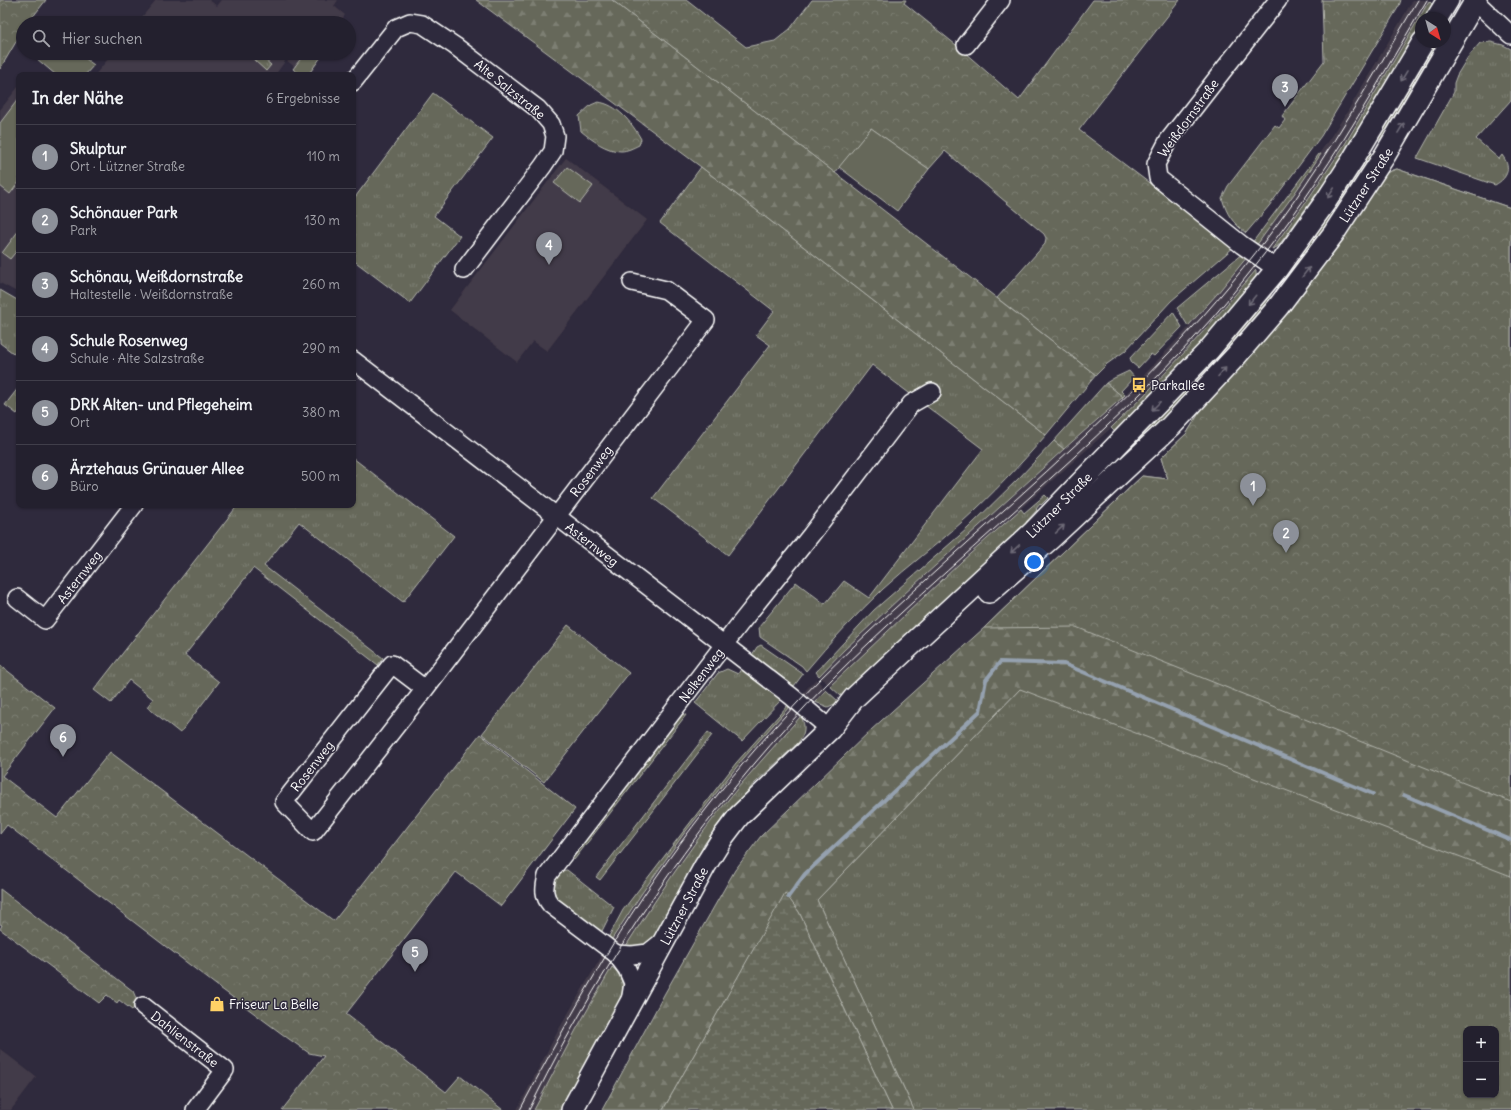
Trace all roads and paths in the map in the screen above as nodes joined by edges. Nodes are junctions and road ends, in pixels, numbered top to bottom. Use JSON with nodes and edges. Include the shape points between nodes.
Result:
{"nodes":[{"id":1,"x":1001,"y":0,"type":"edge"},
{"id":2,"x":1278,"y":0,"type":"edge"},
{"id":3,"x":1448,"y":0,"type":"edge"},
{"id":4,"x":1475,"y":0,"type":"edge"},
{"id":5,"x":1441,"y":12,"type":"edge"},
{"id":6,"x":1511,"y":35,"type":"edge"},
{"id":7,"x":966,"y":46,"type":"dead end"},
{"id":8,"x":1419,"y":48,"type":"edge"},
{"id":9,"x":356,"y":78,"type":"edge"},
{"id":10,"x":1277,"y":269,"type":"junction"},
{"id":11,"x":464,"y":270,"type":"dead end"},
{"id":12,"x":632,"y":282,"type":"dead end"},
{"id":13,"x":1236,"y":356,"type":"junction"},
{"id":14,"x":356,"y":362,"type":"edge"},
{"id":15,"x":932,"y":392,"type":"dead end"},
{"id":16,"x":132,"y":508,"type":"edge"},
{"id":17,"x":556,"y":516,"type":"junction"},
{"id":18,"x":17,"y":598,"type":"dead end"},
{"id":19,"x":723,"y":645,"type":"junction"},
{"id":20,"x":425,"y":689,"type":"junction"},
{"id":21,"x":830,"y":729,"type":"junction"},
{"id":22,"x":666,"y":939,"type":"junction"},
{"id":23,"x":616,"y":954,"type":"junction"},
{"id":24,"x":143,"y":1006,"type":"dead end"},
{"id":25,"x":629,"y":1009,"type":"junction"},
{"id":26,"x":194,"y":1110,"type":"edge"},
{"id":27,"x":572,"y":1110,"type":"edge"}],
"edges":[{"from":1,"to":7,"type":"street"},
{"from":2,"to":10,"type":"street","name":"Weißdornstraße","via":[[1168,141],[1156,164],[1158,178],[1242,245]]},
{"from":3,"to":5,"type":"main road"},
{"from":4,"to":6,"type":"street"},
{"from":13,"to":4,"type":"main road","name":"Lützner Straße","one_way":true,"via":[[1334,233],[1385,155]]},
{"from":8,"to":10,"type":"main road","name":"Lützner Straße","one_way":true,"via":[[1326,201]]},
{"from":9,"to":11,"type":"street","name":"Alte Salzstraße","via":[[396,28],[410,22],[422,24],[538,109],[551,124],[555,136],[553,151]]},
{"from":10,"to":13,"type":"main road","name":"Lützner Straße","via":[[1284,275],[1282,288],[1247,331]]},
{"from":10,"to":21,"type":"main road","name":"Lützner Straße","one_way":true,"via":[[1219,339],[1173,389],[1032,533],[854,698]]},
{"from":12,"to":17,"type":"street","name":"Rosenweg","via":[[666,290],[706,320]]},
{"from":21,"to":13,"type":"main road","name":"Lützner Straße","one_way":true,"via":[[870,701],[1050,539],[1171,426]]},
{"from":14,"to":17,"type":"street","name":"Asternweg"},
{"from":15,"to":19,"type":"street","name":"Nelkenweg","via":[[911,404]]},
{"from":16,"to":18,"type":"street","name":"Asternweg","via":[[45,620]]},
{"from":17,"to":19,"type":"street","name":"Asternweg"},
{"from":17,"to":20,"type":"street","name":"Rosenweg"},
{"from":19,"to":21,"type":"street","name":"Asternweg"},
{"from":19,"to":23,"type":"street","name":"Nelkenweg","via":[[547,876],[544,891],[551,906]]},
{"from":20,"to":20,"type":"street","name":"Rosenweg","via":[[396,726],[313,832],[284,802],[392,664]]},
{"from":21,"to":22,"type":"main road","name":"Lützner Straße","via":[[739,816],[705,866]]},
{"from":22,"to":23,"type":"street","via":[[648,953]]},
{"from":22,"to":25,"type":"main road","name":"Lützner Straße"},
{"from":23,"to":25,"type":"street","name":"Nelkenweg","via":[[633,983]]},
{"from":24,"to":26,"type":"street","name":"Dahlienstraße","via":[[225,1070]]},
{"from":25,"to":27,"type":"main road","name":"Lützner Straße"}]}
